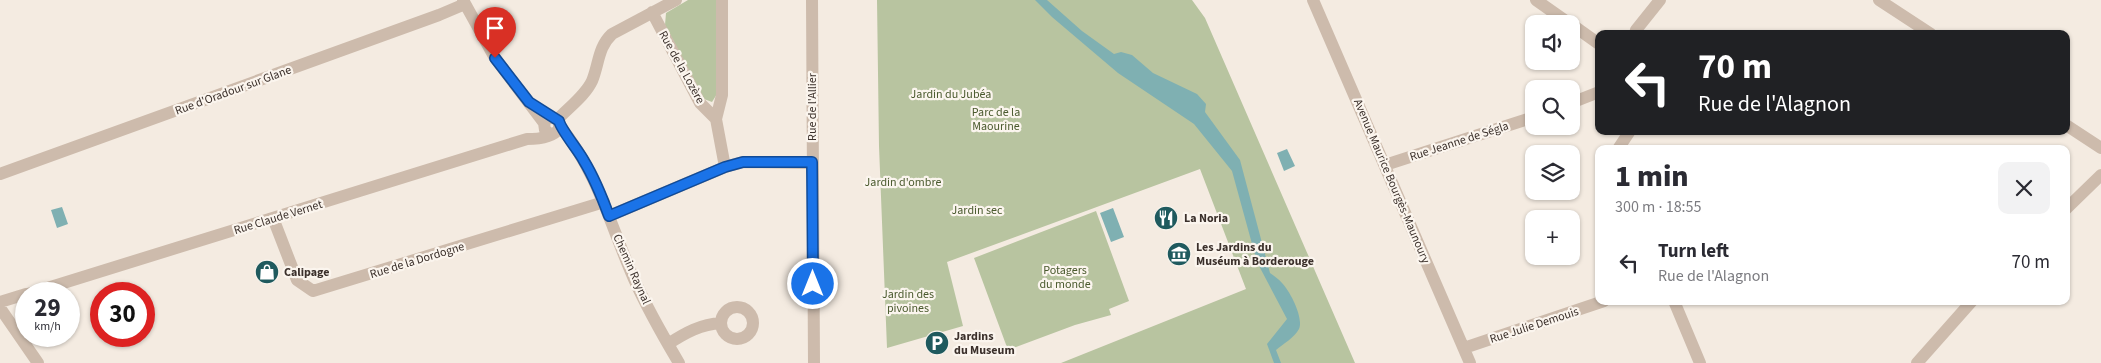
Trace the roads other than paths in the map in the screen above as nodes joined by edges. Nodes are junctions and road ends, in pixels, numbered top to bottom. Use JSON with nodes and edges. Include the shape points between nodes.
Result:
{"nodes":[{"id":1,"x":676,"y":0,"type":"edge"},
{"id":2,"x":722,"y":0,"type":"edge"},
{"id":3,"x":812,"y":0,"type":"edge"},
{"id":4,"x":1313,"y":0,"type":"edge"},
{"id":5,"x":1536,"y":0,"type":"edge"},
{"id":6,"x":1660,"y":0,"type":"edge"},
{"id":7,"x":1879,"y":0,"type":"edge"},
{"id":8,"x":464,"y":2,"type":"edge"},
{"id":9,"x":652,"y":12,"type":"junction"},
{"id":10,"x":1558,"y":15,"type":"edge"},
{"id":11,"x":1580,"y":30,"type":"edge"},
{"id":12,"x":1636,"y":30,"type":"edge"},
{"id":13,"x":1925,"y":30,"type":"edge"},
{"id":14,"x":1595,"y":41,"type":"edge"},
{"id":15,"x":1595,"y":94,"type":"edge"},
{"id":16,"x":1580,"y":99,"type":"edge"},
{"id":17,"x":716,"y":119,"type":"junction"},
{"id":18,"x":1525,"y":120,"type":"edge"},
{"id":19,"x":551,"y":126,"type":"junction"},
{"id":20,"x":2070,"y":127,"type":"edge"},
{"id":21,"x":2101,"y":148,"type":"edge"},
{"id":22,"x":812,"y":162,"type":"junction"},
{"id":23,"x":1385,"y":165,"type":"junction"},
{"id":24,"x":725,"y":167,"type":"junction"},
{"id":25,"x":0,"y":174,"type":"edge"},
{"id":26,"x":2101,"y":174,"type":"edge"},
{"id":27,"x":604,"y":202,"type":"junction"},
{"id":28,"x":2070,"y":205,"type":"edge"},
{"id":29,"x":609,"y":216,"type":"junction"},
{"id":30,"x":273,"y":218,"type":"junction"},
{"id":31,"x":66,"y":282,"type":"edge"},
{"id":32,"x":15,"y":298,"type":"edge"},
{"id":33,"x":0,"y":302,"type":"edge"},
{"id":34,"x":1595,"y":304,"type":"edge"},
{"id":35,"x":1676,"y":305,"type":"edge"},
{"id":36,"x":1968,"y":305,"type":"edge"},
{"id":37,"x":0,"y":308,"type":"edge"},
{"id":38,"x":721,"y":323,"type":"dead end"},
{"id":39,"x":668,"y":344,"type":"junction"},
{"id":40,"x":1464,"y":348,"type":"junction"},
{"id":41,"x":38,"y":363,"type":"edge"},
{"id":42,"x":679,"y":363,"type":"edge"},
{"id":43,"x":814,"y":363,"type":"edge"},
{"id":44,"x":1470,"y":363,"type":"edge"},
{"id":45,"x":1700,"y":363,"type":"edge"},
{"id":46,"x":1917,"y":363,"type":"edge"}],
"edges":[{"from":1,"to":9,"type":"street","name":"Rue Claude Vernet"},
{"from":2,"to":17,"type":"street","name":"Rue de la Lozère","via":[[722,95]]},
{"from":3,"to":22,"type":"street","name":"Rue de l'Allier"},
{"from":4,"to":23,"type":"street","name":"Avenue Maurice Bourgès-Maunoury"},
{"from":5,"to":10,"type":"street"},
{"from":6,"to":12,"type":"street"},
{"from":7,"to":13,"type":"street"},
{"from":8,"to":19,"type":"street","name":"Chemin Raynal","via":[[495,58]]},
{"from":8,"to":25,"type":"street","name":"Rue d'Oradour sur Glane","via":[[439,15]]},
{"from":9,"to":17,"type":"street","name":"Rue de la Lozère","via":[[700,103]]},
{"from":9,"to":19,"type":"street","name":"Rue Claude Vernet","via":[[605,40],[591,82]]},
{"from":11,"to":14,"type":"street"},
{"from":15,"to":16,"type":"street"},
{"from":17,"to":24,"type":"street","name":"Rue de la Lozère"},
{"from":18,"to":23,"type":"street","name":"Rue Jeanne de Ségla"},
{"from":19,"to":27,"type":"street","name":"Chemin Raynal","via":[[569,136]]},
{"from":19,"to":30,"type":"street","name":"Rue Claude Vernet","via":[[527,139]]},
{"from":20,"to":21,"type":"street"},
{"from":22,"to":24,"type":"street","via":[[743,162]]},
{"from":22,"to":43,"type":"street","name":"Rue de l'Allier"},
{"from":23,"to":40,"type":"street","name":"Avenue Maurice Bourgès-Maunoury"},
{"from":24,"to":29,"type":"street"},
{"from":26,"to":28,"type":"street"},
{"from":27,"to":29,"type":"street","name":"Chemin Raynal"},
{"from":27,"to":30,"type":"street","name":"Rue de la Dordogne","via":[[313,292],[296,280]]},
{"from":29,"to":39,"type":"street","name":"Chemin Raynal","via":[[634,280]]},
{"from":30,"to":31,"type":"street","name":"Rue Claude Vernet"},
{"from":32,"to":33,"type":"street","name":"Rue Claude Vernet"},
{"from":34,"to":40,"type":"street","name":"Rue Julie Demouis"},
{"from":35,"to":45,"type":"street"},
{"from":36,"to":46,"type":"street"},
{"from":37,"to":41,"type":"street"},
{"from":38,"to":39,"type":"street","via":[[686,332]]},
{"from":39,"to":42,"type":"street","name":"Chemin Raynal"},
{"from":40,"to":44,"type":"street","name":"Avenue Maurice Bourgès-Maunoury"}]}
